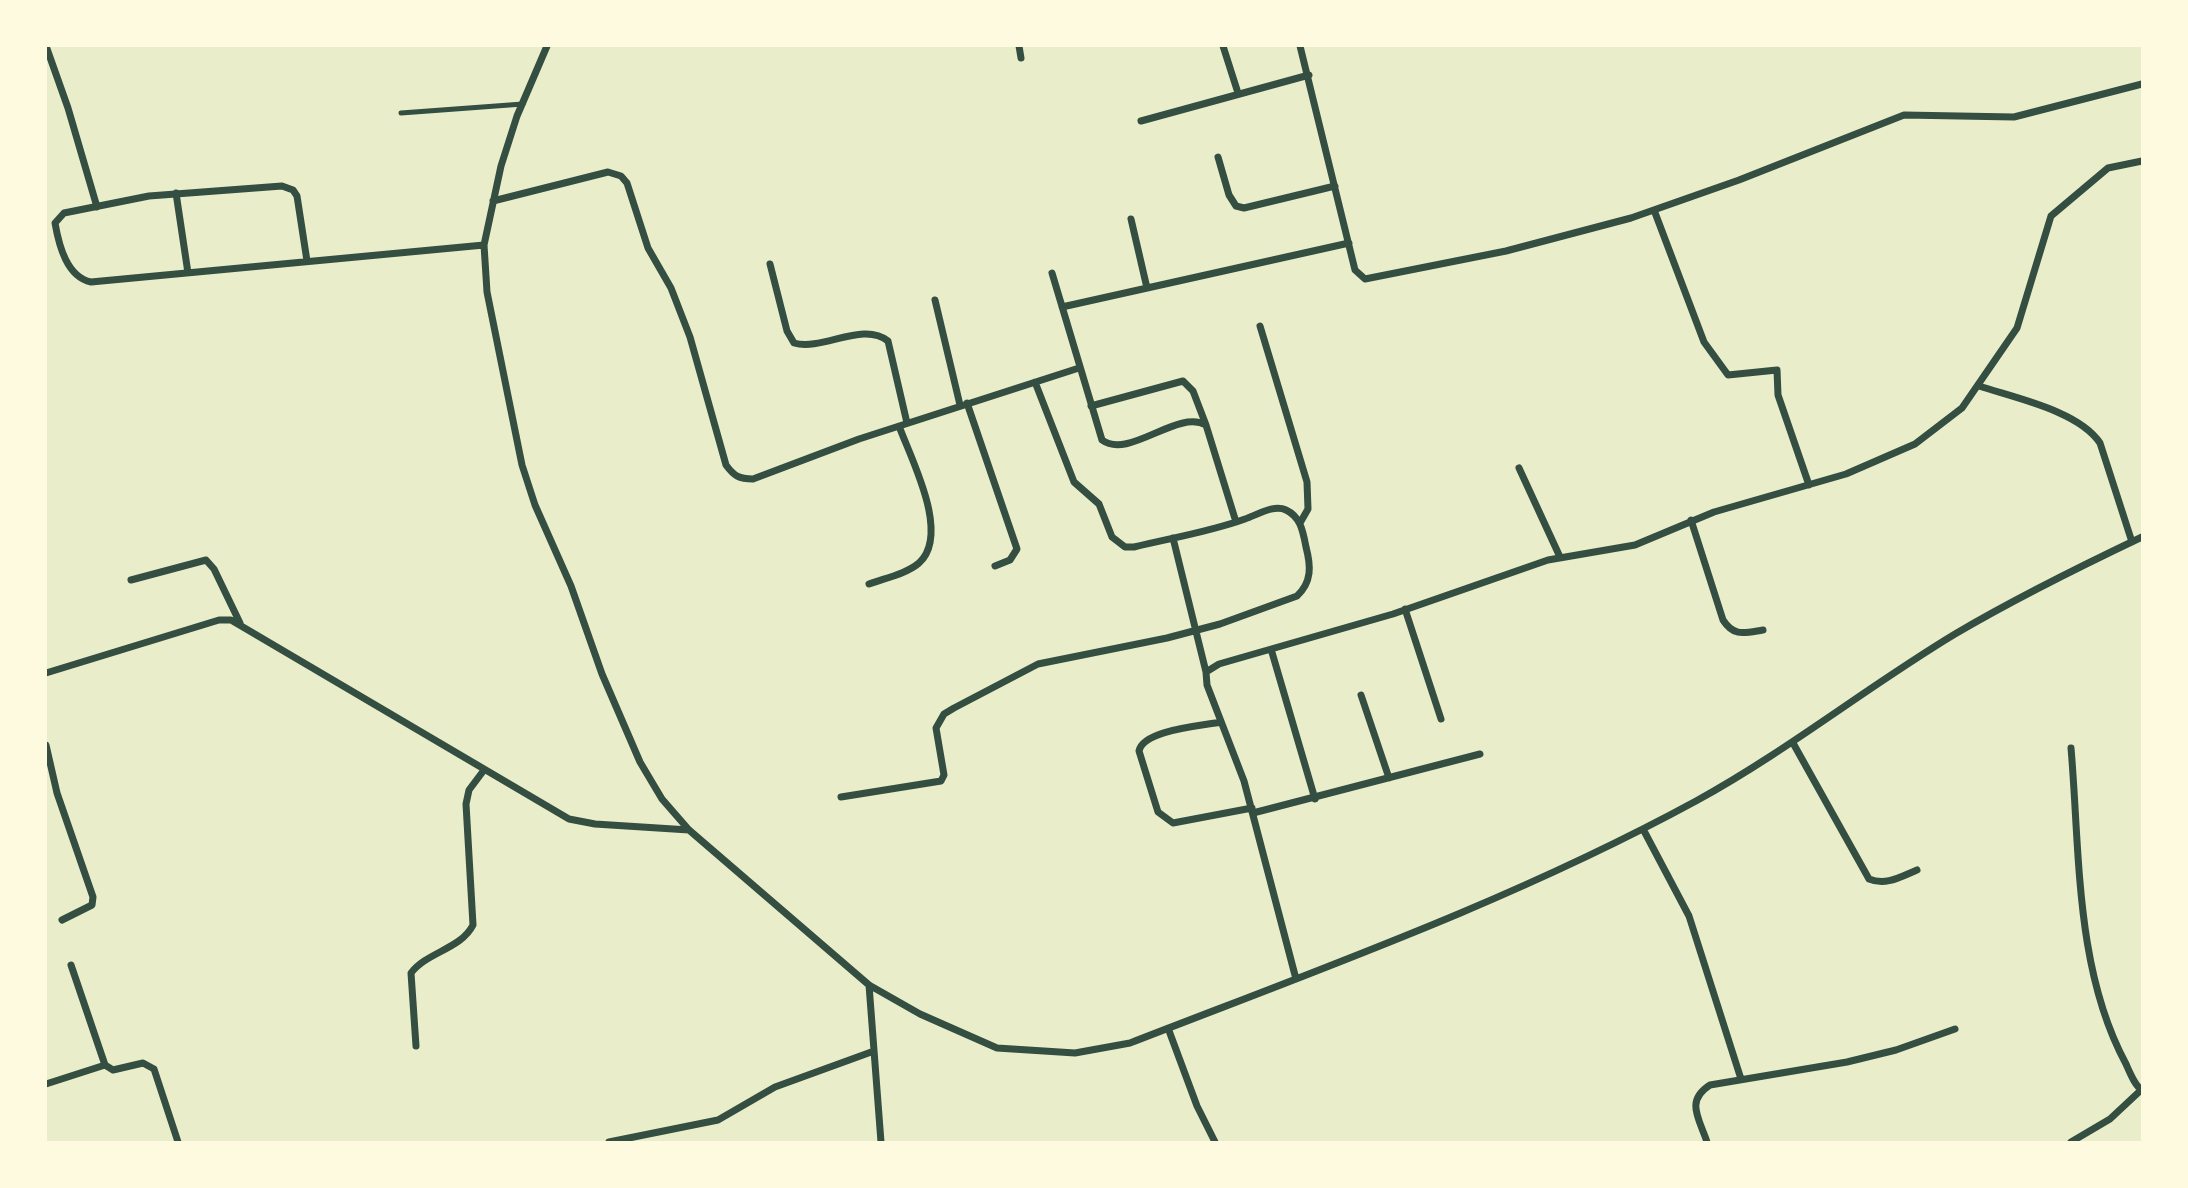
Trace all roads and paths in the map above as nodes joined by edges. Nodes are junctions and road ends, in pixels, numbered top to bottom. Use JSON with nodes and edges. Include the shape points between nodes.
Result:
{"nodes":[{"id":1,"x":46,"y":46,"type":"edge"},
{"id":2,"x":547,"y":46,"type":"edge"},
{"id":3,"x":1018,"y":46,"type":"edge"},
{"id":4,"x":1223,"y":46,"type":"edge"},
{"id":5,"x":1300,"y":46,"type":"edge"},
{"id":6,"x":1021,"y":58,"type":"dead end"},
{"id":7,"x":1309,"y":75,"type":"junction"},
{"id":8,"x":2143,"y":85,"type":"edge"},
{"id":9,"x":1238,"y":93,"type":"junction"},
{"id":10,"x":523,"y":104,"type":"junction"},
{"id":11,"x":401,"y":113,"type":"dead end"},
{"id":12,"x":1142,"y":121,"type":"dead end"},
{"id":13,"x":1218,"y":157,"type":"dead end"},
{"id":14,"x":2143,"y":161,"type":"edge"},
{"id":15,"x":1335,"y":186,"type":"junction"},
{"id":16,"x":176,"y":193,"type":"junction"},
{"id":17,"x":493,"y":201,"type":"junction"},
{"id":18,"x":97,"y":206,"type":"junction"},
{"id":19,"x":1654,"y":211,"type":"junction"},
{"id":20,"x":1131,"y":219,"type":"dead end"},
{"id":21,"x":1349,"y":243,"type":"junction"},
{"id":22,"x":484,"y":245,"type":"junction"},
{"id":23,"x":307,"y":261,"type":"junction"},
{"id":24,"x":770,"y":264,"type":"dead end"},
{"id":25,"x":188,"y":273,"type":"junction"},
{"id":26,"x":1052,"y":273,"type":"dead end"},
{"id":27,"x":1147,"y":288,"type":"junction"},
{"id":28,"x":935,"y":300,"type":"dead end"},
{"id":29,"x":1062,"y":307,"type":"junction"},
{"id":30,"x":1259,"y":326,"type":"dead end"},
{"id":31,"x":1079,"y":368,"type":"junction"},
{"id":32,"x":1035,"y":382,"type":"junction"},
{"id":33,"x":1979,"y":386,"type":"junction"},
{"id":34,"x":963,"y":404,"type":"junction"},
{"id":35,"x":1091,"y":406,"type":"junction"},
{"id":36,"x":907,"y":423,"type":"junction"},
{"id":37,"x":1206,"y":425,"type":"junction"},
{"id":38,"x":899,"y":426,"type":"junction"},
{"id":39,"x":1519,"y":468,"type":"dead end"},
{"id":40,"x":1809,"y":485,"type":"junction"},
{"id":41,"x":1691,"y":520,"type":"junction"},
{"id":42,"x":1236,"y":522,"type":"junction"},
{"id":43,"x":1300,"y":523,"type":"junction"},
{"id":44,"x":2143,"y":537,"type":"edge"},
{"id":45,"x":1173,"y":538,"type":"junction"},
{"id":46,"x":2132,"y":542,"type":"junction"},
{"id":47,"x":1559,"y":557,"type":"junction"},
{"id":48,"x":995,"y":566,"type":"dead end"},
{"id":49,"x":131,"y":580,"type":"dead end"},
{"id":50,"x":869,"y":584,"type":"dead end"},
{"id":51,"x":1405,"y":610,"type":"junction"},
{"id":52,"x":240,"y":624,"type":"junction"},
{"id":53,"x":1195,"y":630,"type":"junction"},
{"id":54,"x":1763,"y":630,"type":"dead end"},
{"id":55,"x":1271,"y":649,"type":"junction"},
{"id":56,"x":1206,"y":672,"type":"junction"},
{"id":57,"x":46,"y":673,"type":"edge"},
{"id":58,"x":1361,"y":695,"type":"dead end"},
{"id":59,"x":1441,"y":719,"type":"dead end"},
{"id":60,"x":1221,"y":722,"type":"junction"},
{"id":61,"x":1793,"y":744,"type":"junction"},
{"id":62,"x":46,"y":745,"type":"edge"},
{"id":63,"x":2071,"y":748,"type":"dead end"},
{"id":64,"x":1480,"y":754,"type":"dead end"},
{"id":65,"x":484,"y":770,"type":"junction"},
{"id":66,"x":1389,"y":778,"type":"junction"},
{"id":67,"x":841,"y":797,"type":"dead end"},
{"id":68,"x":1315,"y":799,"type":"junction"},
{"id":69,"x":1252,"y":811,"type":"junction"},
{"id":70,"x":1643,"y":829,"type":"junction"},
{"id":71,"x":689,"y":830,"type":"junction"},
{"id":72,"x":1917,"y":870,"type":"dead end"},
{"id":73,"x":62,"y":920,"type":"dead end"},
{"id":74,"x":71,"y":965,"type":"dead end"},
{"id":75,"x":1296,"y":979,"type":"junction"},
{"id":76,"x":869,"y":985,"type":"junction"},
{"id":77,"x":1168,"y":1028,"type":"junction"},
{"id":78,"x":1955,"y":1028,"type":"dead end"},
{"id":79,"x":416,"y":1046,"type":"dead end"},
{"id":80,"x":874,"y":1051,"type":"junction"},
{"id":81,"x":105,"y":1065,"type":"junction"},
{"id":82,"x":1741,"y":1079,"type":"junction"},
{"id":83,"x":46,"y":1084,"type":"edge"},
{"id":84,"x":2141,"y":1090,"type":"edge"},
{"id":85,"x":178,"y":1143,"type":"edge"},
{"id":86,"x":609,"y":1143,"type":"edge"},
{"id":87,"x":881,"y":1143,"type":"edge"},
{"id":88,"x":1215,"y":1143,"type":"edge"},
{"id":89,"x":1707,"y":1143,"type":"edge"},
{"id":90,"x":2071,"y":1143,"type":"edge"}],
"edges":[{"from":1,"to":18,"type":"street"},
{"from":2,"to":10,"type":"street"},
{"from":3,"to":6,"type":"street"},
{"from":4,"to":9,"type":"street"},
{"from":5,"to":7,"type":"street"},
{"from":7,"to":9,"type":"street"},
{"from":7,"to":15,"type":"street"},
{"from":8,"to":19,"type":"street","via":[[2014,117],[1904,115]]},
{"from":9,"to":12,"type":"street"},
{"from":10,"to":11,"type":"lane"},
{"from":10,"to":17,"type":"street"},
{"from":13,"to":15,"type":"street","via":[[1229,195],[1236,206],[1244,208]]},
{"from":14,"to":33,"type":"street","via":[[2108,168],[2050,216],[2017,328]]},
{"from":15,"to":21,"type":"street"},
{"from":16,"to":18,"type":"street"},
{"from":16,"to":23,"type":"street","via":[[288,187],[296,196]]},
{"from":16,"to":25,"type":"street"},
{"from":17,"to":22,"type":"street"},
{"from":17,"to":38,"type":"street","via":[[608,172],[621,176],[648,248],[682,313],[726,465],[734,475],[753,479]]},
{"from":18,"to":25,"type":"street","via":[[64,214],[55,223],[77,278],[92,282]]},
{"from":19,"to":21,"type":"street","via":[[1506,251],[1373,279],[1357,275]]},
{"from":19,"to":40,"type":"street","via":[[1704,342],[1728,375],[1777,370],[1778,395]]},
{"from":20,"to":27,"type":"street"},
{"from":21,"to":27,"type":"street"},
{"from":22,"to":23,"type":"street"},
{"from":22,"to":71,"type":"street","via":[[487,292],[522,465],[535,505],[639,762]]},
{"from":23,"to":25,"type":"street"},
{"from":24,"to":36,"type":"street","via":[[794,343],[872,334],[888,341]]},
{"from":26,"to":29,"type":"street"},
{"from":27,"to":29,"type":"street"},
{"from":28,"to":34,"type":"street"},
{"from":29,"to":31,"type":"street"},
{"from":30,"to":43,"type":"street","via":[[1309,489],[1308,509]]},
{"from":31,"to":32,"type":"street"},
{"from":31,"to":35,"type":"street"},
{"from":32,"to":34,"type":"street"},
{"from":32,"to":45,"type":"street","via":[[1074,482],[1099,504],[1112,537],[1125,547]]},
{"from":33,"to":40,"type":"street","via":[[1944,424],[1915,444]]},
{"from":33,"to":46,"type":"street","via":[[2092,430]]},
{"from":34,"to":36,"type":"street"},
{"from":34,"to":48,"type":"street","via":[[1017,549],[1010,560]]},
{"from":35,"to":37,"type":"street","via":[[1183,382],[1193,391]]},
{"from":35,"to":37,"type":"street","via":[[1098,433],[1117,446],[1191,421]]},
{"from":36,"to":38,"type":"street"},
{"from":37,"to":42,"type":"street"},
{"from":38,"to":50,"type":"street","via":[[930,514],[929,551],[912,569]]},
{"from":39,"to":47,"type":"street"},
{"from":40,"to":41,"type":"street"},
{"from":41,"to":47,"type":"street","via":[[1635,544]]},
{"from":41,"to":54,"type":"street","via":[[1729,630],[1741,634]]},
{"from":42,"to":43,"type":"street","via":[[1275,508],[1284,509]]},
{"from":42,"to":45,"type":"street"},
{"from":43,"to":53,"type":"street","via":[[1310,559],[1306,588],[1278,604]]},
{"from":44,"to":46,"type":"street"},
{"from":45,"to":53,"type":"street"},
{"from":46,"to":61,"type":"street","via":[[1953,635]]},
{"from":47,"to":51,"type":"street"},
{"from":49,"to":52,"type":"street","via":[[206,560]]},
{"from":51,"to":55,"type":"street"},
{"from":51,"to":59,"type":"street"},
{"from":52,"to":57,"type":"street","via":[[219,620]]},
{"from":52,"to":65,"type":"street"},
{"from":53,"to":56,"type":"street"},
{"from":53,"to":67,"type":"street","via":[[1067,656],[1014,674],[939,721],[941,780]]},
{"from":55,"to":56,"type":"street"},
{"from":55,"to":68,"type":"street"},
{"from":56,"to":60,"type":"street"},
{"from":58,"to":66,"type":"street"},
{"from":60,"to":69,"type":"street"},
{"from":60,"to":69,"type":"street","via":[[1150,736],[1141,744],[1139,751],[1154,801],[1162,817],[1173,823]]},
{"from":61,"to":70,"type":"street"},
{"from":61,"to":72,"type":"street","via":[[1869,878],[1888,882]]},
{"from":62,"to":73,"type":"street","via":[[57,793],[93,897],[87,909]]},
{"from":63,"to":84,"type":"street","via":[[2082,894],[2097,988],[2106,1020]]},
{"from":64,"to":66,"type":"street"},
{"from":65,"to":71,"type":"street","via":[[569,818]]},
{"from":65,"to":79,"type":"street","via":[[469,790],[466,804],[473,925],[469,934],[418,964],[411,973]]},
{"from":66,"to":68,"type":"street"},
{"from":68,"to":69,"type":"street"},
{"from":69,"to":75,"type":"street"},
{"from":70,"to":75,"type":"street","via":[[1462,915]]},
{"from":70,"to":82,"type":"street","via":[[1689,916]]},
{"from":71,"to":76,"type":"street"},
{"from":74,"to":81,"type":"street"},
{"from":75,"to":77,"type":"street"},
{"from":76,"to":77,"type":"street","via":[[997,1048],[1075,1053],[1130,1043]]},
{"from":76,"to":80,"type":"street"},
{"from":77,"to":88,"type":"street"},
{"from":78,"to":82,"type":"street","via":[[1847,1062]]},
{"from":80,"to":86,"type":"street","via":[[775,1087],[718,1120]]},
{"from":80,"to":87,"type":"street"},
{"from":81,"to":83,"type":"street"},
{"from":81,"to":85,"type":"street","via":[[113,1070],[143,1063],[154,1069]]},
{"from":82,"to":89,"type":"street","via":[[1710,1085],[1696,1097]]},
{"from":84,"to":90,"type":"street","via":[[2100,1127]]}]}
